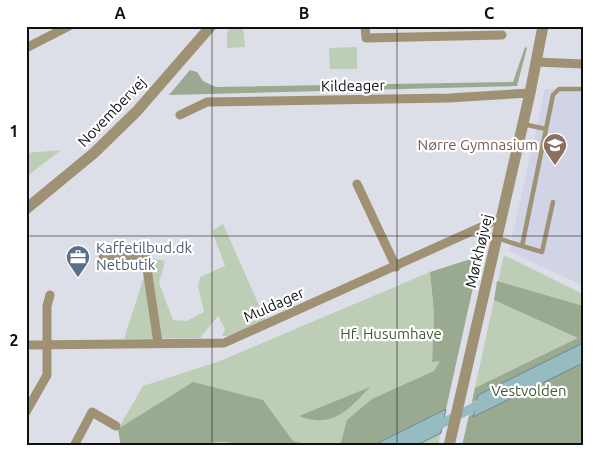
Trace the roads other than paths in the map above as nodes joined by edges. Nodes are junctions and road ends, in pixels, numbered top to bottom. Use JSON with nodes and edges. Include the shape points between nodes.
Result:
{"nodes":[{"id":1,"x":211,"y":26,"type":"edge"},
{"id":2,"x":365,"y":26,"type":"edge"},
{"id":3,"x":543,"y":26,"type":"edge"},
{"id":4,"x":67,"y":27,"type":"edge"},
{"id":5,"x":502,"y":35,"type":"dead end"},
{"id":6,"x":26,"y":48,"type":"edge"},
{"id":7,"x":536,"y":62,"type":"junction"},
{"id":8,"x":582,"y":65,"type":"edge"},
{"id":9,"x":583,"y":89,"type":"edge"},
{"id":10,"x":530,"y":93,"type":"junction"},
{"id":11,"x":180,"y":115,"type":"dead end"},
{"id":12,"x":522,"y":124,"type":"junction"},
{"id":13,"x":546,"y":129,"type":"junction"},
{"id":14,"x":357,"y":184,"type":"dead end"},
{"id":15,"x":553,"y":202,"type":"dead end"},
{"id":16,"x":26,"y":209,"type":"edge"},
{"id":17,"x":501,"y":218,"type":"junction"},
{"id":18,"x":497,"y":238,"type":"junction"},
{"id":19,"x":522,"y":246,"type":"junction"},
{"id":20,"x":103,"y":256,"type":"dead end"},
{"id":21,"x":396,"y":267,"type":"junction"},
{"id":22,"x":50,"y":295,"type":"dead end"},
{"id":23,"x":158,"y":343,"type":"junction"},
{"id":24,"x":47,"y":344,"type":"junction"},
{"id":25,"x":26,"y":345,"type":"edge"},
{"id":26,"x":26,"y":412,"type":"edge"},
{"id":27,"x":116,"y":426,"type":"dead end"},
{"id":28,"x":449,"y":444,"type":"edge"},
{"id":29,"x":74,"y":446,"type":"edge"}],
"edges":[{"from":1,"to":16,"type":"street","name":"Novembervej","via":[[107,141]]},
{"from":2,"to":5,"type":"street","via":[[366,38]]},
{"from":3,"to":7,"type":"street","name":"Mørkhøjvej"},
{"from":4,"to":6,"type":"street"},
{"from":7,"to":8,"type":"street"},
{"from":7,"to":10,"type":"street","name":"Mørkhøjvej"},
{"from":9,"to":13,"type":"lane","via":[[559,89],[553,95]]},
{"from":10,"to":11,"type":"street","name":"Kildeager","via":[[449,98],[206,102]]},
{"from":10,"to":12,"type":"street","name":"Mørkhøjvej"},
{"from":12,"to":13,"type":"lane"},
{"from":12,"to":17,"type":"street","name":"Mørkhøjvej"},
{"from":13,"to":19,"type":"lane"},
{"from":14,"to":21,"type":"street"},
{"from":15,"to":19,"type":"lane","via":[[542,252]]},
{"from":17,"to":18,"type":"street","name":"Mørkhøjvej"},
{"from":17,"to":21,"type":"street","name":"Muldager"},
{"from":18,"to":19,"type":"lane"},
{"from":18,"to":28,"type":"street","name":"Mørkhøjvej"},
{"from":20,"to":23,"type":"street","via":[[145,254]]},
{"from":21,"to":23,"type":"street","name":"Muldager","via":[[224,343]]},
{"from":22,"to":24,"type":"street"},
{"from":23,"to":24,"type":"street","name":"Muldager"},
{"from":24,"to":25,"type":"street","name":"Muldager"},
{"from":24,"to":26,"type":"street","via":[[47,375]]},
{"from":27,"to":29,"type":"street","via":[[92,412]]}]}
